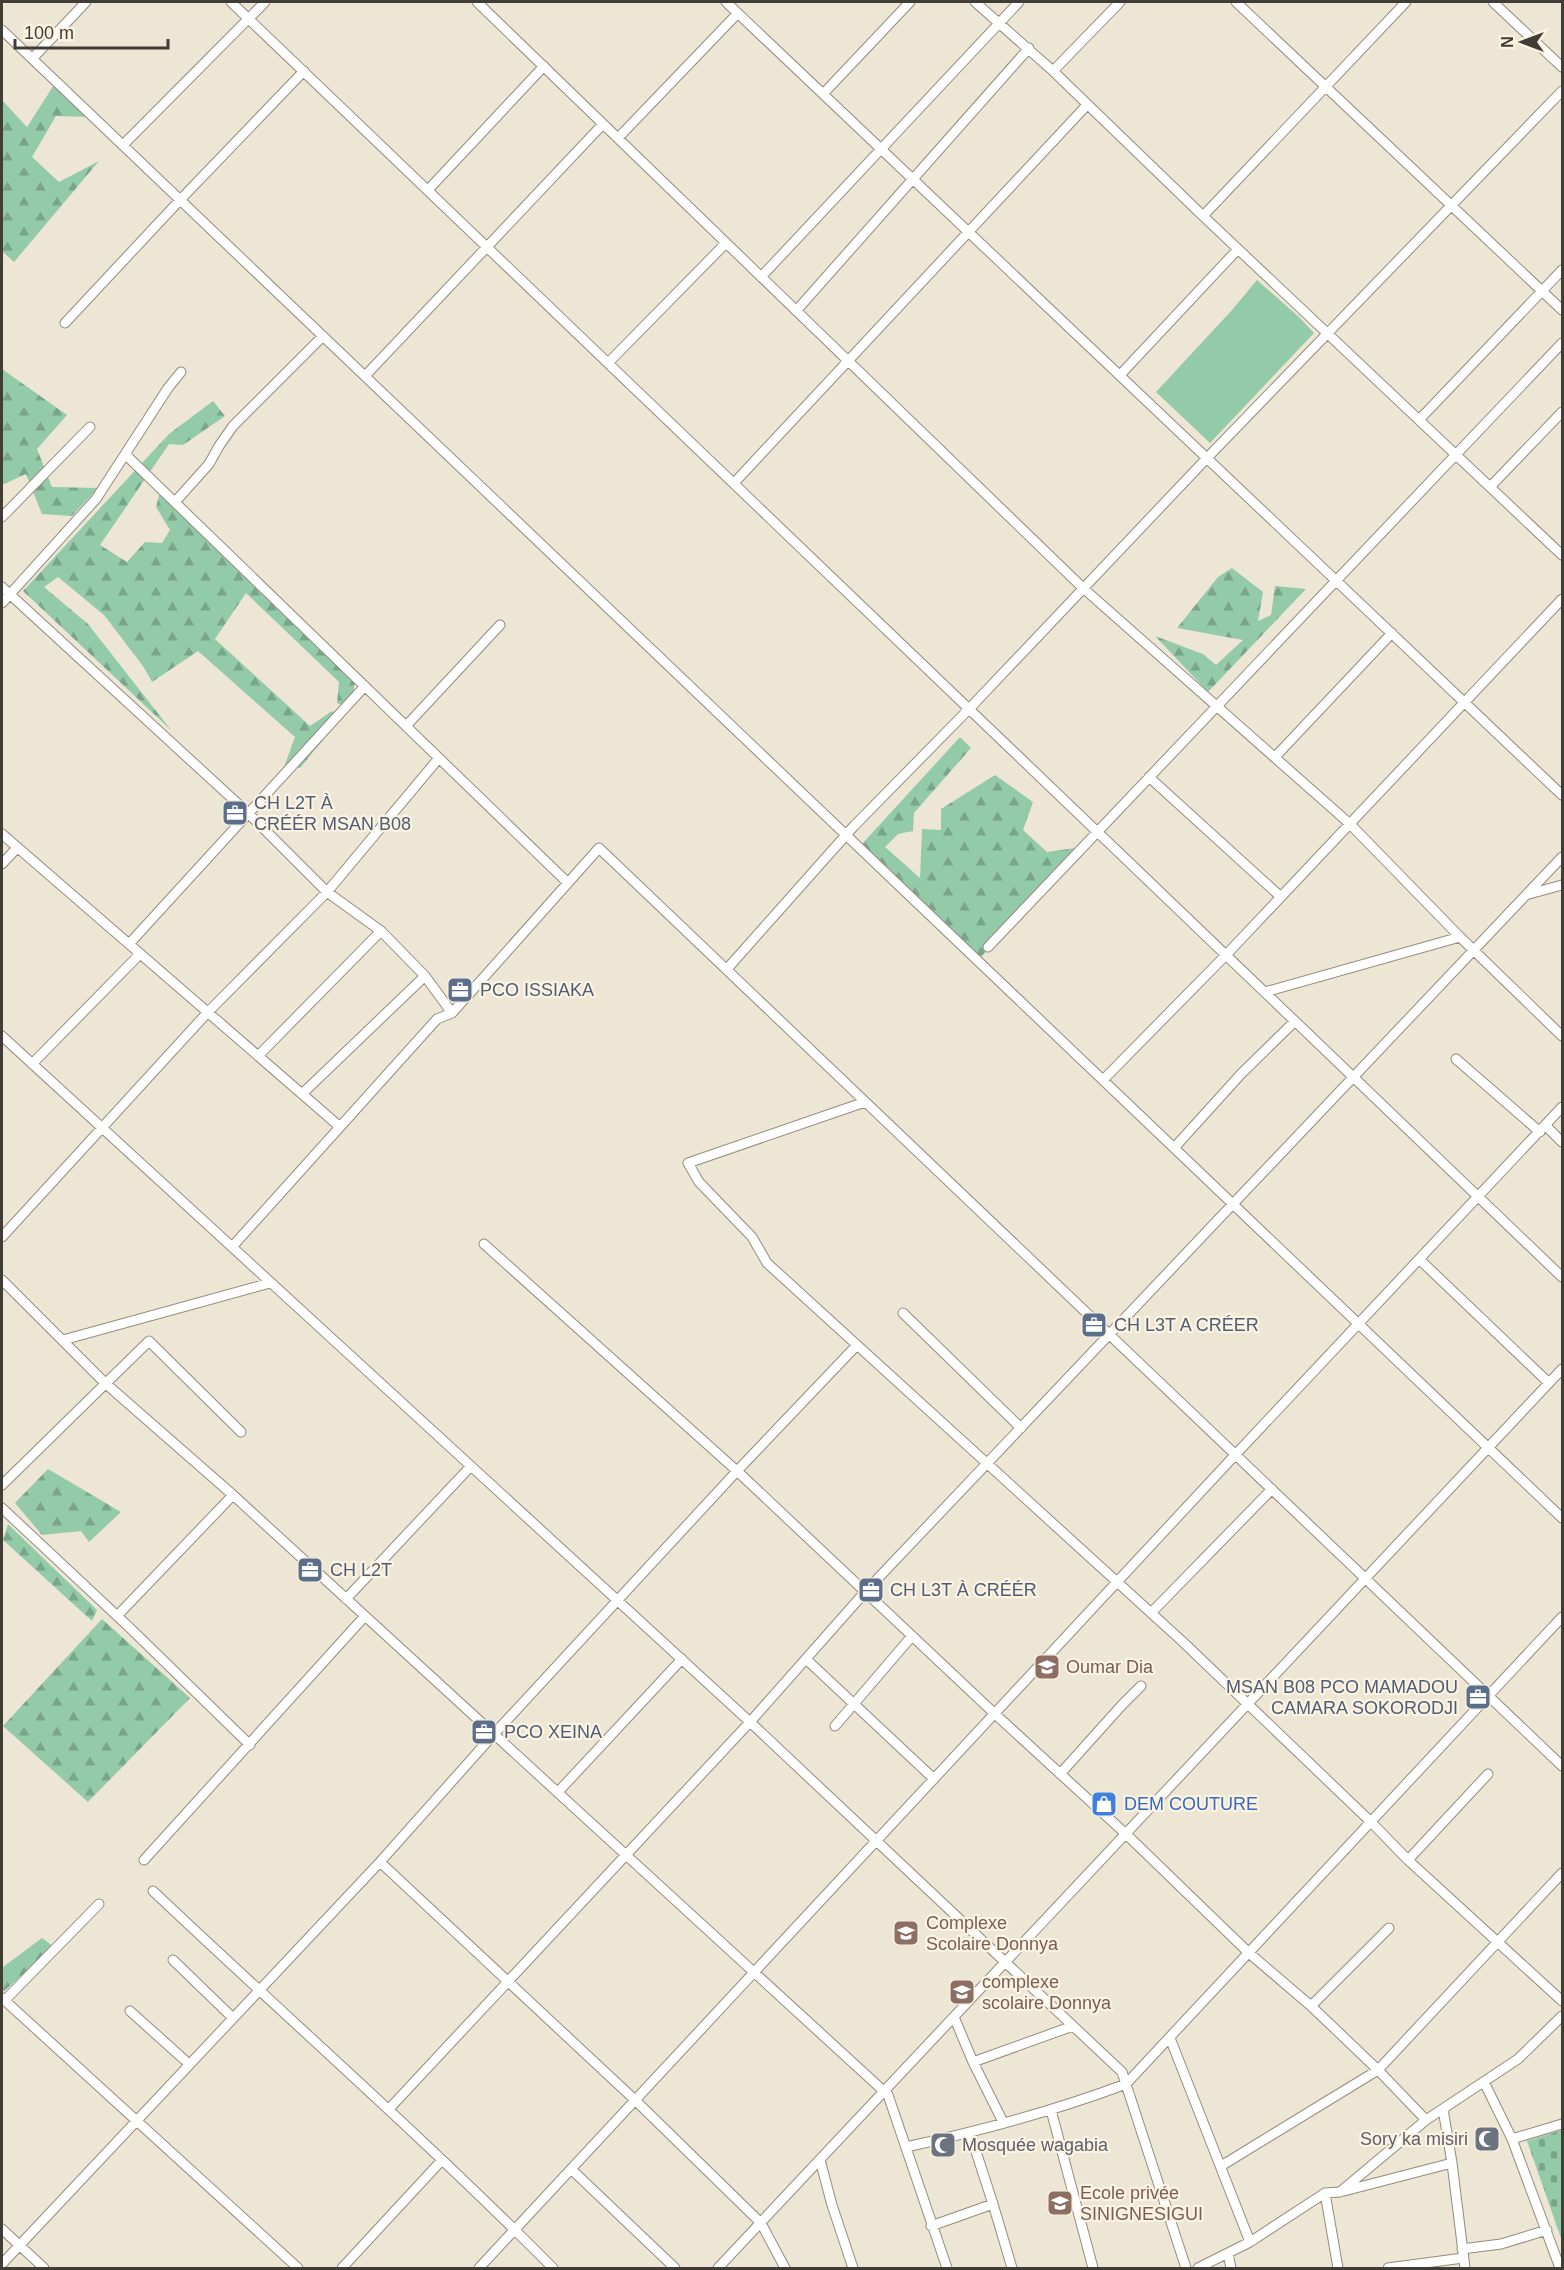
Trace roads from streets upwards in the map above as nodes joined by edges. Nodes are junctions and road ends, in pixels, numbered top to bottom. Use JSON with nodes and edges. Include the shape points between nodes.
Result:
{"nodes":[{"id":1,"x":86,"y":2,"type":"edge"},
{"id":2,"x":231,"y":2,"type":"edge"},
{"id":3,"x":264,"y":2,"type":"edge"},
{"id":4,"x":477,"y":2,"type":"edge"},
{"id":5,"x":726,"y":2,"type":"edge"},
{"id":6,"x":909,"y":2,"type":"edge"},
{"id":7,"x":975,"y":2,"type":"edge"},
{"id":8,"x":1019,"y":2,"type":"edge"},
{"id":9,"x":1120,"y":2,"type":"edge"},
{"id":10,"x":1236,"y":2,"type":"edge"},
{"id":11,"x":1406,"y":2,"type":"edge"},
{"id":12,"x":1493,"y":2,"type":"edge"},
{"id":13,"x":738,"y":13,"type":"junction"},
{"id":14,"x":248,"y":18,"type":"junction"},
{"id":15,"x":999,"y":24,"type":"junction"},
{"id":16,"x":2,"y":30,"type":"edge"},
{"id":17,"x":1029,"y":48,"type":"junction"},
{"id":18,"x":32,"y":59,"type":"junction"},
{"id":19,"x":544,"y":66,"type":"junction"},
{"id":20,"x":1563,"y":67,"type":"edge"},
{"id":21,"x":304,"y":71,"type":"junction"},
{"id":22,"x":1053,"y":71,"type":"junction"},
{"id":23,"x":1326,"y":86,"type":"junction"},
{"id":24,"x":1563,"y":90,"type":"edge"},
{"id":25,"x":823,"y":94,"type":"junction"},
{"id":26,"x":1087,"y":105,"type":"junction"},
{"id":27,"x":603,"y":124,"type":"junction"},
{"id":28,"x":618,"y":138,"type":"junction"},
{"id":29,"x":123,"y":146,"type":"junction"},
{"id":30,"x":881,"y":149,"type":"junction"},
{"id":31,"x":913,"y":179,"type":"junction"},
{"id":32,"x":428,"y":190,"type":"junction"},
{"id":33,"x":180,"y":200,"type":"junction"},
{"id":34,"x":1452,"y":205,"type":"junction"},
{"id":35,"x":1203,"y":216,"type":"junction"},
{"id":36,"x":969,"y":232,"type":"junction"},
{"id":37,"x":726,"y":243,"type":"junction"},
{"id":38,"x":486,"y":246,"type":"junction"},
{"id":39,"x":1238,"y":249,"type":"junction"},
{"id":40,"x":1563,"y":270,"type":"edge"},
{"id":41,"x":761,"y":277,"type":"junction"},
{"id":42,"x":1542,"y":291,"type":"junction"},
{"id":43,"x":796,"y":310,"type":"junction"},
{"id":44,"x":1563,"y":310,"type":"edge"},
{"id":45,"x":65,"y":323,"type":"dead end"},
{"id":46,"x":1327,"y":333,"type":"junction"},
{"id":47,"x":323,"y":336,"type":"junction"},
{"id":48,"x":1563,"y":343,"type":"edge"},
{"id":49,"x":848,"y":361,"type":"junction"},
{"id":50,"x":608,"y":363,"type":"junction"},
{"id":51,"x":181,"y":372,"type":"dead end"},
{"id":52,"x":1120,"y":375,"type":"junction"},
{"id":53,"x":365,"y":376,"type":"junction"},
{"id":54,"x":1563,"y":412,"type":"edge"},
{"id":55,"x":1419,"y":420,"type":"junction"},
{"id":56,"x":90,"y":427,"type":"dead end"},
{"id":57,"x":126,"y":455,"type":"junction"},
{"id":58,"x":1456,"y":455,"type":"junction"},
{"id":59,"x":1207,"y":458,"type":"junction"},
{"id":60,"x":734,"y":483,"type":"junction"},
{"id":61,"x":1490,"y":487,"type":"junction"},
{"id":62,"x":175,"y":502,"type":"junction"},
{"id":63,"x":2,"y":517,"type":"edge"},
{"id":64,"x":1563,"y":555,"type":"edge"},
{"id":65,"x":1336,"y":581,"type":"junction"},
{"id":66,"x":2,"y":587,"type":"edge"},
{"id":67,"x":1083,"y":588,"type":"junction"},
{"id":68,"x":10,"y":595,"type":"junction"},
{"id":69,"x":1563,"y":599,"type":"edge"},
{"id":70,"x":2,"y":603,"type":"edge"},
{"id":71,"x":500,"y":625,"type":"dead end"},
{"id":72,"x":1392,"y":633,"type":"junction"},
{"id":73,"x":365,"y":686,"type":"junction"},
{"id":74,"x":1465,"y":703,"type":"junction"},
{"id":75,"x":1217,"y":706,"type":"junction"},
{"id":76,"x":969,"y":709,"type":"junction"},
{"id":77,"x":406,"y":726,"type":"junction"},
{"id":78,"x":1275,"y":757,"type":"junction"},
{"id":79,"x":439,"y":758,"type":"junction"},
{"id":80,"x":1149,"y":777,"type":"junction"},
{"id":81,"x":1563,"y":795,"type":"edge"},
{"id":82,"x":248,"y":813,"type":"junction"},
{"id":83,"x":1350,"y":824,"type":"junction"},
{"id":84,"x":1098,"y":832,"type":"junction"},
{"id":85,"x":2,"y":834,"type":"edge"},
{"id":86,"x":846,"y":835,"type":"junction"},
{"id":87,"x":18,"y":848,"type":"junction"},
{"id":88,"x":1563,"y":857,"type":"edge"},
{"id":89,"x":2,"y":864,"type":"edge"},
{"id":90,"x":568,"y":883,"type":"junction"},
{"id":91,"x":1563,"y":885,"type":"edge"},
{"id":92,"x":327,"y":892,"type":"junction"},
{"id":93,"x":1527,"y":895,"type":"junction"},
{"id":94,"x":1281,"y":897,"type":"junction"},
{"id":95,"x":381,"y":931,"type":"junction"},
{"id":96,"x":1460,"y":937,"type":"junction"},
{"id":97,"x":129,"y":944,"type":"junction"},
{"id":98,"x":988,"y":947,"type":"dead end"},
{"id":99,"x":1474,"y":951,"type":"junction"},
{"id":100,"x":141,"y":954,"type":"junction"},
{"id":101,"x":1226,"y":955,"type":"junction"},
{"id":102,"x":727,"y":969,"type":"junction"},
{"id":103,"x":425,"y":976,"type":"junction"},
{"id":104,"x":1265,"y":992,"type":"junction"},
{"id":105,"x":208,"y":1012,"type":"junction"},
{"id":106,"x":452,"y":1013,"type":"junction"},
{"id":107,"x":1295,"y":1021,"type":"junction"},
{"id":108,"x":2,"y":1036,"type":"edge"},
{"id":109,"x":1563,"y":1036,"type":"edge"},
{"id":110,"x":258,"y":1056,"type":"junction"},
{"id":111,"x":1456,"y":1059,"type":"dead end"},
{"id":112,"x":32,"y":1064,"type":"junction"},
{"id":113,"x":1354,"y":1077,"type":"junction"},
{"id":114,"x":1103,"y":1080,"type":"junction"},
{"id":115,"x":302,"y":1094,"type":"junction"},
{"id":116,"x":865,"y":1102,"type":"junction"},
{"id":117,"x":1563,"y":1107,"type":"edge"},
{"id":118,"x":339,"y":1126,"type":"junction"},
{"id":119,"x":101,"y":1127,"type":"junction"},
{"id":120,"x":1543,"y":1129,"type":"junction"},
{"id":121,"x":1563,"y":1142,"type":"edge"},
{"id":122,"x":1174,"y":1148,"type":"junction"},
{"id":123,"x":1478,"y":1196,"type":"junction"},
{"id":124,"x":1233,"y":1204,"type":"junction"},
{"id":125,"x":2,"y":1237,"type":"edge"},
{"id":126,"x":484,"y":1244,"type":"dead end"},
{"id":127,"x":232,"y":1247,"type":"junction"},
{"id":128,"x":1419,"y":1259,"type":"junction"},
{"id":129,"x":1563,"y":1277,"type":"edge"},
{"id":130,"x":2,"y":1280,"type":"edge"},
{"id":131,"x":270,"y":1283,"type":"junction"},
{"id":132,"x":903,"y":1313,"type":"dead end"},
{"id":133,"x":1359,"y":1324,"type":"junction"},
{"id":134,"x":1110,"y":1335,"type":"junction"},
{"id":135,"x":63,"y":1340,"type":"junction"},
{"id":136,"x":857,"y":1345,"type":"junction"},
{"id":137,"x":1563,"y":1369,"type":"edge"},
{"id":138,"x":105,"y":1383,"type":"junction"},
{"id":139,"x":1549,"y":1383,"type":"junction"},
{"id":140,"x":1021,"y":1428,"type":"junction"},
{"id":141,"x":241,"y":1432,"type":"dead end"},
{"id":142,"x":1488,"y":1448,"type":"junction"},
{"id":143,"x":1236,"y":1454,"type":"junction"},
{"id":144,"x":987,"y":1464,"type":"junction"},
{"id":145,"x":471,"y":1466,"type":"junction"},
{"id":146,"x":737,"y":1471,"type":"junction"},
{"id":147,"x":2,"y":1485,"type":"edge"},
{"id":148,"x":1272,"y":1490,"type":"junction"},
{"id":149,"x":233,"y":1495,"type":"junction"},
{"id":150,"x":2,"y":1508,"type":"edge"},
{"id":151,"x":1563,"y":1518,"type":"edge"},
{"id":152,"x":1366,"y":1578,"type":"junction"},
{"id":153,"x":1117,"y":1582,"type":"junction"},
{"id":154,"x":866,"y":1592,"type":"junction"},
{"id":155,"x":346,"y":1599,"type":"junction"},
{"id":156,"x":617,"y":1600,"type":"junction"},
{"id":157,"x":1151,"y":1613,"type":"junction"},
{"id":158,"x":117,"y":1616,"type":"junction"},
{"id":159,"x":365,"y":1616,"type":"junction"},
{"id":160,"x":1563,"y":1617,"type":"edge"},
{"id":161,"x":912,"y":1636,"type":"junction"},
{"id":162,"x":682,"y":1659,"type":"junction"},
{"id":163,"x":806,"y":1659,"type":"junction"},
{"id":164,"x":1141,"y":1686,"type":"dead end"},
{"id":165,"x":1489,"y":1696,"type":"junction"},
{"id":166,"x":853,"y":1703,"type":"junction"},
{"id":167,"x":1248,"y":1704,"type":"junction"},
{"id":168,"x":994,"y":1714,"type":"junction"},
{"id":169,"x":750,"y":1722,"type":"junction"},
{"id":170,"x":835,"y":1726,"type":"dead end"},
{"id":171,"x":494,"y":1734,"type":"junction"},
{"id":172,"x":250,"y":1744,"type":"junction"},
{"id":173,"x":1563,"y":1766,"type":"edge"},
{"id":174,"x":1060,"y":1774,"type":"junction"},
{"id":175,"x":1488,"y":1774,"type":"dead end"},
{"id":176,"x":934,"y":1779,"type":"junction"},
{"id":177,"x":558,"y":1792,"type":"junction"},
{"id":178,"x":1371,"y":1822,"type":"junction"},
{"id":179,"x":1126,"y":1834,"type":"junction"},
{"id":180,"x":876,"y":1841,"type":"junction"},
{"id":181,"x":625,"y":1854,"type":"junction"},
{"id":182,"x":144,"y":1860,"type":"dead end"},
{"id":183,"x":1408,"y":1860,"type":"junction"},
{"id":184,"x":380,"y":1862,"type":"junction"},
{"id":185,"x":1563,"y":1874,"type":"edge"},
{"id":186,"x":153,"y":1891,"type":"dead end"},
{"id":187,"x":99,"y":1904,"type":"dead end"},
{"id":188,"x":1389,"y":1928,"type":"dead end"},
{"id":189,"x":1497,"y":1942,"type":"junction"},
{"id":190,"x":1249,"y":1953,"type":"junction"},
{"id":191,"x":173,"y":1960,"type":"dead end"},
{"id":192,"x":1005,"y":1962,"type":"junction"},
{"id":193,"x":754,"y":1972,"type":"junction"},
{"id":194,"x":508,"y":1981,"type":"junction"},
{"id":195,"x":259,"y":1991,"type":"junction"},
{"id":196,"x":3,"y":1999,"type":"edge"},
{"id":197,"x":1563,"y":2001,"type":"edge"},
{"id":198,"x":1311,"y":2006,"type":"junction"},
{"id":199,"x":130,"y":2011,"type":"dead end"},
{"id":200,"x":1563,"y":2016,"type":"edge"},
{"id":201,"x":954,"y":2017,"type":"junction"},
{"id":202,"x":233,"y":2018,"type":"junction"},
{"id":203,"x":1073,"y":2026,"type":"junction"},
{"id":204,"x":1170,"y":2038,"type":"junction"},
{"id":205,"x":973,"y":2062,"type":"junction"},
{"id":206,"x":189,"y":2064,"type":"junction"},
{"id":207,"x":1378,"y":2070,"type":"junction"},
{"id":208,"x":1484,"y":2082,"type":"junction"},
{"id":209,"x":1126,"y":2084,"type":"junction"},
{"id":210,"x":884,"y":2092,"type":"junction"},
{"id":211,"x":635,"y":2100,"type":"junction"},
{"id":212,"x":389,"y":2109,"type":"junction"},
{"id":213,"x":1443,"y":2109,"type":"junction"},
{"id":214,"x":1052,"y":2110,"type":"junction"},
{"id":215,"x":1426,"y":2120,"type":"junction"},
{"id":216,"x":136,"y":2121,"type":"junction"},
{"id":217,"x":1003,"y":2122,"type":"junction"},
{"id":218,"x":1563,"y":2124,"type":"edge"},
{"id":219,"x":970,"y":2133,"type":"junction"},
{"id":220,"x":1512,"y":2139,"type":"junction"},
{"id":221,"x":906,"y":2147,"type":"junction"},
{"id":222,"x":442,"y":2160,"type":"junction"},
{"id":223,"x":820,"y":2160,"type":"junction"},
{"id":224,"x":1452,"y":2163,"type":"junction"},
{"id":225,"x":1221,"y":2166,"type":"junction"},
{"id":226,"x":571,"y":2169,"type":"junction"},
{"id":227,"x":1340,"y":2192,"type":"junction"},
{"id":228,"x":1325,"y":2193,"type":"junction"},
{"id":229,"x":993,"y":2204,"type":"junction"},
{"id":230,"x":761,"y":2223,"type":"junction"},
{"id":231,"x":931,"y":2226,"type":"junction"},
{"id":232,"x":2,"y":2229,"type":"edge"},
{"id":233,"x":515,"y":2230,"type":"junction"},
{"id":234,"x":1547,"y":2230,"type":"junction"},
{"id":235,"x":1250,"y":2242,"type":"junction"},
{"id":236,"x":19,"y":2245,"type":"junction"},
{"id":237,"x":1462,"y":2253,"type":"junction"},
{"id":238,"x":1228,"y":2254,"type":"junction"},
{"id":239,"x":2,"y":2264,"type":"edge"},
{"id":240,"x":44,"y":2268,"type":"edge"},
{"id":241,"x":298,"y":2268,"type":"edge"},
{"id":242,"x":342,"y":2268,"type":"edge"},
{"id":243,"x":479,"y":2268,"type":"edge"},
{"id":244,"x":553,"y":2268,"type":"edge"},
{"id":245,"x":675,"y":2268,"type":"edge"},
{"id":246,"x":718,"y":2268,"type":"edge"},
{"id":247,"x":785,"y":2268,"type":"edge"},
{"id":248,"x":853,"y":2268,"type":"edge"},
{"id":249,"x":947,"y":2268,"type":"edge"},
{"id":250,"x":1012,"y":2268,"type":"edge"},
{"id":251,"x":1093,"y":2268,"type":"edge"},
{"id":252,"x":1186,"y":2268,"type":"edge"},
{"id":253,"x":1198,"y":2268,"type":"edge"},
{"id":254,"x":1232,"y":2268,"type":"edge"},
{"id":255,"x":1338,"y":2268,"type":"edge"},
{"id":256,"x":1388,"y":2268,"type":"edge"},
{"id":257,"x":1464,"y":2268,"type":"edge"},
{"id":258,"x":1560,"y":2268,"type":"edge"}],
"edges":[{"from":1,"to":18,"type":"street"},
{"from":2,"to":14,"type":"street"},
{"from":3,"to":14,"type":"street"},
{"from":4,"to":19,"type":"street"},
{"from":5,"to":13,"type":"street"},
{"from":6,"to":25,"type":"street"},
{"from":7,"to":15,"type":"street"},
{"from":8,"to":15,"type":"street"},
{"from":9,"to":22,"type":"street"},
{"from":10,"to":23,"type":"street"},
{"from":11,"to":23,"type":"street"},
{"from":12,"to":20,"type":"street"},
{"from":13,"to":25,"type":"street"},
{"from":13,"to":28,"type":"street"},
{"from":14,"to":21,"type":"street"},
{"from":14,"to":29,"type":"street"},
{"from":15,"to":17,"type":"street"},
{"from":15,"to":30,"type":"street"},
{"from":16,"to":18,"type":"street"},
{"from":17,"to":22,"type":"street"},
{"from":17,"to":31,"type":"street"},
{"from":18,"to":29,"type":"street"},
{"from":19,"to":27,"type":"street"},
{"from":19,"to":32,"type":"street"},
{"from":21,"to":32,"type":"street"},
{"from":21,"to":33,"type":"street"},
{"from":22,"to":26,"type":"street"},
{"from":23,"to":34,"type":"street"},
{"from":23,"to":35,"type":"street"},
{"from":24,"to":34,"type":"street"},
{"from":25,"to":30,"type":"street"},
{"from":26,"to":35,"type":"street"},
{"from":26,"to":36,"type":"street"},
{"from":27,"to":28,"type":"street"},
{"from":27,"to":38,"type":"street"},
{"from":28,"to":37,"type":"street"},
{"from":29,"to":33,"type":"street"},
{"from":30,"to":31,"type":"street"},
{"from":30,"to":41,"type":"street"},
{"from":31,"to":36,"type":"street"},
{"from":31,"to":43,"type":"street"},
{"from":32,"to":38,"type":"street"},
{"from":33,"to":45,"type":"street"},
{"from":33,"to":47,"type":"street"},
{"from":34,"to":42,"type":"street"},
{"from":34,"to":46,"type":"street"},
{"from":35,"to":39,"type":"street"},
{"from":36,"to":49,"type":"street"},
{"from":36,"to":52,"type":"street"},
{"from":37,"to":41,"type":"street"},
{"from":37,"to":50,"type":"street"},
{"from":38,"to":50,"type":"street"},
{"from":38,"to":53,"type":"street"},
{"from":39,"to":46,"type":"street"},
{"from":39,"to":52,"type":"street"},
{"from":40,"to":42,"type":"street"},
{"from":41,"to":43,"type":"street"},
{"from":42,"to":44,"type":"street"},
{"from":42,"to":55,"type":"street"},
{"from":43,"to":49,"type":"street"},
{"from":46,"to":55,"type":"street"},
{"from":46,"to":59,"type":"street"},
{"from":47,"to":53,"type":"street"},
{"from":47,"to":62,"type":"street","via":[[233,426],[209,464]]},
{"from":48,"to":58,"type":"street"},
{"from":49,"to":60,"type":"street"},
{"from":49,"to":67,"type":"street"},
{"from":50,"to":60,"type":"street"},
{"from":51,"to":57,"type":"street"},
{"from":52,"to":59,"type":"street"},
{"from":53,"to":86,"type":"street"},
{"from":54,"to":61,"type":"street"},
{"from":55,"to":58,"type":"street"},
{"from":56,"to":63,"type":"street"},
{"from":57,"to":62,"type":"street"},
{"from":57,"to":68,"type":"street","via":[[96,499]]},
{"from":58,"to":61,"type":"street"},
{"from":58,"to":65,"type":"street"},
{"from":59,"to":65,"type":"street"},
{"from":59,"to":67,"type":"street"},
{"from":60,"to":76,"type":"street"},
{"from":61,"to":64,"type":"street"},
{"from":62,"to":73,"type":"street"},
{"from":65,"to":72,"type":"street"},
{"from":65,"to":75,"type":"street"},
{"from":66,"to":68,"type":"street"},
{"from":67,"to":75,"type":"street"},
{"from":67,"to":76,"type":"street"},
{"from":68,"to":70,"type":"street"},
{"from":68,"to":82,"type":"street"},
{"from":69,"to":74,"type":"street"},
{"from":71,"to":77,"type":"street"},
{"from":72,"to":74,"type":"street"},
{"from":72,"to":78,"type":"street"},
{"from":73,"to":77,"type":"street"},
{"from":73,"to":82,"type":"street"},
{"from":74,"to":81,"type":"street"},
{"from":74,"to":83,"type":"street"},
{"from":75,"to":78,"type":"street"},
{"from":75,"to":80,"type":"street"},
{"from":76,"to":84,"type":"street"},
{"from":76,"to":86,"type":"street"},
{"from":77,"to":79,"type":"street"},
{"from":78,"to":83,"type":"street"},
{"from":79,"to":90,"type":"street"},
{"from":79,"to":92,"type":"street"},
{"from":80,"to":84,"type":"street"},
{"from":80,"to":94,"type":"street"},
{"from":82,"to":92,"type":"street"},
{"from":82,"to":97,"type":"street"},
{"from":83,"to":94,"type":"street"},
{"from":83,"to":96,"type":"street"},
{"from":84,"to":98,"type":"street"},
{"from":84,"to":101,"type":"street"},
{"from":85,"to":87,"type":"street"},
{"from":86,"to":102,"type":"street"},
{"from":86,"to":114,"type":"street"},
{"from":87,"to":89,"type":"street"},
{"from":87,"to":97,"type":"street"},
{"from":88,"to":93,"type":"street"},
{"from":90,"to":102,"type":"street","via":[[599,848]]},
{"from":90,"to":106,"type":"street"},
{"from":91,"to":93,"type":"street"},
{"from":92,"to":95,"type":"street"},
{"from":92,"to":105,"type":"street"},
{"from":93,"to":99,"type":"street"},
{"from":94,"to":101,"type":"street"},
{"from":95,"to":103,"type":"street"},
{"from":95,"to":110,"type":"street"},
{"from":96,"to":99,"type":"street"},
{"from":96,"to":104,"type":"street"},
{"from":97,"to":100,"type":"street"},
{"from":99,"to":109,"type":"street"},
{"from":99,"to":113,"type":"street"},
{"from":100,"to":105,"type":"street"},
{"from":100,"to":112,"type":"street"},
{"from":101,"to":104,"type":"street"},
{"from":101,"to":114,"type":"street"},
{"from":102,"to":116,"type":"street"},
{"from":103,"to":106,"type":"street"},
{"from":103,"to":115,"type":"street"},
{"from":104,"to":107,"type":"street"},
{"from":105,"to":110,"type":"street"},
{"from":105,"to":119,"type":"street"},
{"from":106,"to":118,"type":"street","via":[[437,1019]]},
{"from":107,"to":113,"type":"street"},
{"from":107,"to":122,"type":"street"},
{"from":108,"to":112,"type":"street"},
{"from":110,"to":115,"type":"street"},
{"from":111,"to":120,"type":"street"},
{"from":112,"to":119,"type":"street"},
{"from":113,"to":123,"type":"street"},
{"from":113,"to":124,"type":"street"},
{"from":114,"to":122,"type":"street"},
{"from":115,"to":118,"type":"street"},
{"from":116,"to":134,"type":"street"},
{"from":116,"to":136,"type":"street","via":[[688,1163],[699,1182],[752,1237],[767,1263]]},
{"from":117,"to":120,"type":"street"},
{"from":118,"to":127,"type":"street"},
{"from":119,"to":125,"type":"street"},
{"from":119,"to":127,"type":"street"},
{"from":120,"to":121,"type":"street"},
{"from":120,"to":123,"type":"street"},
{"from":122,"to":124,"type":"street"},
{"from":123,"to":128,"type":"street"},
{"from":123,"to":129,"type":"street"},
{"from":124,"to":133,"type":"street"},
{"from":124,"to":134,"type":"street"},
{"from":126,"to":146,"type":"street"},
{"from":127,"to":131,"type":"street"},
{"from":128,"to":133,"type":"street"},
{"from":128,"to":139,"type":"street"},
{"from":130,"to":135,"type":"street"},
{"from":131,"to":135,"type":"street"},
{"from":131,"to":145,"type":"street"},
{"from":132,"to":140,"type":"street"},
{"from":133,"to":142,"type":"street"},
{"from":133,"to":143,"type":"street"},
{"from":134,"to":140,"type":"street"},
{"from":134,"to":143,"type":"street"},
{"from":135,"to":138,"type":"street"},
{"from":136,"to":144,"type":"street"},
{"from":136,"to":146,"type":"street"},
{"from":137,"to":139,"type":"street"},
{"from":138,"to":141,"type":"street","via":[[149,1341]]},
{"from":138,"to":147,"type":"street"},
{"from":138,"to":149,"type":"street"},
{"from":139,"to":142,"type":"street"},
{"from":140,"to":144,"type":"street"},
{"from":142,"to":151,"type":"street"},
{"from":142,"to":152,"type":"street"},
{"from":143,"to":148,"type":"street"},
{"from":143,"to":153,"type":"street"},
{"from":144,"to":153,"type":"street"},
{"from":144,"to":154,"type":"street"},
{"from":145,"to":155,"type":"street"},
{"from":145,"to":156,"type":"street"},
{"from":146,"to":154,"type":"street"},
{"from":146,"to":156,"type":"street"},
{"from":148,"to":152,"type":"street"},
{"from":148,"to":157,"type":"street"},
{"from":149,"to":155,"type":"street"},
{"from":149,"to":158,"type":"street"},
{"from":150,"to":158,"type":"street"},
{"from":152,"to":165,"type":"street"},
{"from":152,"to":167,"type":"street"},
{"from":153,"to":157,"type":"street"},
{"from":153,"to":168,"type":"street"},
{"from":154,"to":161,"type":"street"},
{"from":154,"to":163,"type":"street"},
{"from":155,"to":159,"type":"street"},
{"from":156,"to":162,"type":"street"},
{"from":156,"to":171,"type":"street"},
{"from":157,"to":167,"type":"street"},
{"from":158,"to":172,"type":"street"},
{"from":159,"to":171,"type":"street"},
{"from":159,"to":172,"type":"street"},
{"from":160,"to":165,"type":"street"},
{"from":161,"to":166,"type":"street"},
{"from":161,"to":168,"type":"street"},
{"from":162,"to":169,"type":"street"},
{"from":162,"to":177,"type":"street"},
{"from":163,"to":166,"type":"street"},
{"from":163,"to":169,"type":"street"},
{"from":164,"to":174,"type":"street"},
{"from":165,"to":173,"type":"street"},
{"from":165,"to":178,"type":"street"},
{"from":166,"to":170,"type":"street"},
{"from":166,"to":176,"type":"street"},
{"from":167,"to":178,"type":"street"},
{"from":167,"to":179,"type":"street"},
{"from":168,"to":174,"type":"street"},
{"from":168,"to":176,"type":"street"},
{"from":169,"to":180,"type":"street"},
{"from":169,"to":181,"type":"street"},
{"from":171,"to":177,"type":"street"},
{"from":171,"to":184,"type":"street"},
{"from":172,"to":182,"type":"street"},
{"from":174,"to":179,"type":"street"},
{"from":175,"to":183,"type":"street"},
{"from":176,"to":180,"type":"street"},
{"from":177,"to":181,"type":"street"},
{"from":178,"to":183,"type":"street"},
{"from":178,"to":190,"type":"street"},
{"from":179,"to":190,"type":"street"},
{"from":179,"to":192,"type":"street"},
{"from":180,"to":192,"type":"street"},
{"from":180,"to":193,"type":"street"},
{"from":181,"to":193,"type":"street"},
{"from":181,"to":194,"type":"street"},
{"from":183,"to":189,"type":"street"},
{"from":184,"to":194,"type":"street"},
{"from":184,"to":195,"type":"street"},
{"from":185,"to":189,"type":"street"},
{"from":186,"to":195,"type":"street"},
{"from":187,"to":196,"type":"street"},
{"from":188,"to":198,"type":"street"},
{"from":189,"to":197,"type":"street"},
{"from":189,"to":207,"type":"street"},
{"from":190,"to":198,"type":"street"},
{"from":190,"to":204,"type":"street"},
{"from":191,"to":202,"type":"street"},
{"from":192,"to":201,"type":"street"},
{"from":192,"to":203,"type":"street"},
{"from":193,"to":210,"type":"street"},
{"from":193,"to":211,"type":"street"},
{"from":194,"to":211,"type":"street"},
{"from":194,"to":212,"type":"street"},
{"from":195,"to":202,"type":"street"},
{"from":195,"to":212,"type":"street"},
{"from":196,"to":216,"type":"street"},
{"from":198,"to":207,"type":"street"},
{"from":199,"to":206,"type":"street"},
{"from":200,"to":208,"type":"street","via":[[1518,2059]]},
{"from":201,"to":205,"type":"street"},
{"from":201,"to":210,"type":"street"},
{"from":202,"to":206,"type":"street"},
{"from":203,"to":205,"type":"street"},
{"from":203,"to":209,"type":"street","via":[[1122,2072]]},
{"from":204,"to":209,"type":"street"},
{"from":204,"to":225,"type":"street"},
{"from":205,"to":217,"type":"street"},
{"from":206,"to":216,"type":"street"},
{"from":207,"to":215,"type":"street"},
{"from":207,"to":225,"type":"street"},
{"from":208,"to":213,"type":"street"},
{"from":208,"to":220,"type":"street"},
{"from":209,"to":214,"type":"street"},
{"from":209,"to":252,"type":"street"},
{"from":210,"to":221,"type":"street"},
{"from":210,"to":223,"type":"street"},
{"from":211,"to":226,"type":"street"},
{"from":211,"to":230,"type":"street"},
{"from":212,"to":222,"type":"street"},
{"from":213,"to":215,"type":"street"},
{"from":213,"to":224,"type":"street"},
{"from":214,"to":217,"type":"street"},
{"from":214,"to":251,"type":"street"},
{"from":215,"to":227,"type":"street"},
{"from":216,"to":236,"type":"street"},
{"from":216,"to":241,"type":"street"},
{"from":217,"to":219,"type":"street"},
{"from":218,"to":220,"type":"street"},
{"from":219,"to":221,"type":"street"},
{"from":219,"to":229,"type":"street"},
{"from":220,"to":234,"type":"street"},
{"from":221,"to":231,"type":"street"},
{"from":222,"to":233,"type":"street"},
{"from":222,"to":242,"type":"street"},
{"from":223,"to":230,"type":"street"},
{"from":223,"to":248,"type":"street"},
{"from":224,"to":227,"type":"street"},
{"from":224,"to":237,"type":"street"},
{"from":225,"to":235,"type":"street"},
{"from":226,"to":233,"type":"street"},
{"from":226,"to":245,"type":"street"},
{"from":227,"to":228,"type":"street"},
{"from":228,"to":235,"type":"street"},
{"from":228,"to":255,"type":"street"},
{"from":229,"to":231,"type":"street"},
{"from":229,"to":250,"type":"street"},
{"from":230,"to":246,"type":"street"},
{"from":230,"to":247,"type":"street"},
{"from":231,"to":249,"type":"street"},
{"from":232,"to":236,"type":"street"},
{"from":233,"to":243,"type":"street"},
{"from":233,"to":244,"type":"street"},
{"from":234,"to":237,"type":"street"},
{"from":234,"to":258,"type":"street"},
{"from":235,"to":238,"type":"street"},
{"from":236,"to":239,"type":"street"},
{"from":236,"to":240,"type":"street"},
{"from":237,"to":256,"type":"street"},
{"from":237,"to":257,"type":"street"},
{"from":238,"to":253,"type":"street"},
{"from":238,"to":254,"type":"street"}]}
